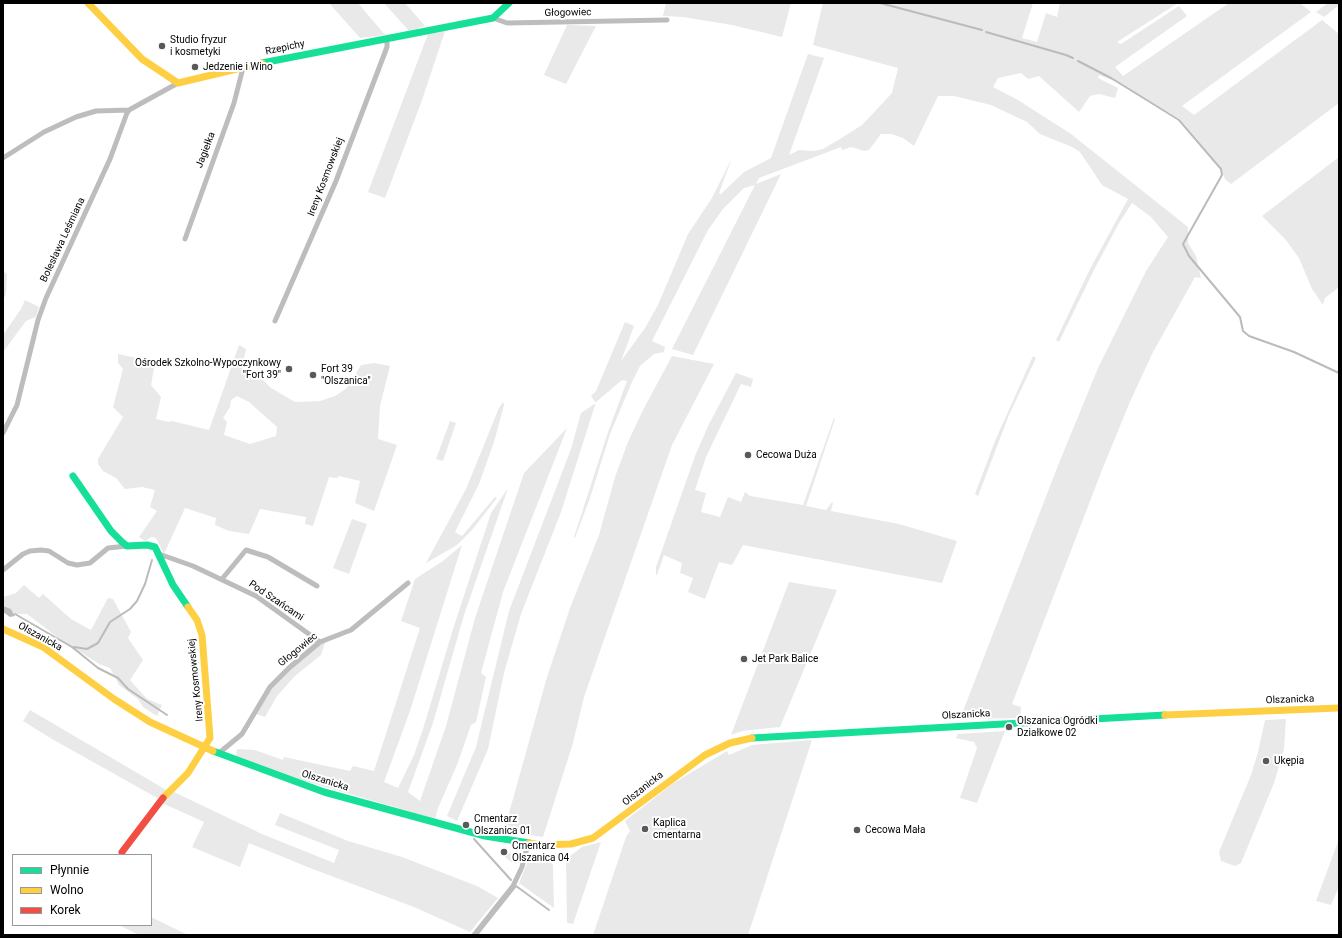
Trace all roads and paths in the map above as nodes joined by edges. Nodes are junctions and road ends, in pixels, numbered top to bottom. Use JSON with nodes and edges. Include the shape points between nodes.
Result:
{"nodes":[{"id":1,"x":88,"y":3,"type":"edge"},
{"id":2,"x":509,"y":3,"type":"edge"},
{"id":3,"x":493,"y":18,"type":"junction"},
{"id":4,"x":667,"y":20,"type":"dead end"},
{"id":5,"x":387,"y":38,"type":"junction"},
{"id":6,"x":243,"y":68,"type":"junction"},
{"id":7,"x":178,"y":83,"type":"junction"},
{"id":8,"x":129,"y":110,"type":"junction"},
{"id":9,"x":3,"y":158,"type":"edge"},
{"id":10,"x":185,"y":239,"type":"dead end"},
{"id":11,"x":275,"y":321,"type":"dead end"},
{"id":12,"x":3,"y":433,"type":"edge"},
{"id":13,"x":73,"y":476,"type":"dead end"},
{"id":14,"x":127,"y":546,"type":"junction"},
{"id":15,"x":159,"y":554,"type":"junction"},
{"id":16,"x":3,"y":570,"type":"edge"},
{"id":17,"x":222,"y":579,"type":"junction"},
{"id":18,"x":408,"y":583,"type":"dead end"},
{"id":19,"x":317,"y":586,"type":"dead end"},
{"id":20,"x":3,"y":629,"type":"edge"},
{"id":21,"x":320,"y":642,"type":"junction"},
{"id":22,"x":1339,"y":708,"type":"edge"},
{"id":23,"x":205,"y":748,"type":"junction"},
{"id":24,"x":219,"y":753,"type":"junction"},
{"id":25,"x":528,"y":844,"type":"junction"},
{"id":26,"x":122,"y":852,"type":"dead end"},
{"id":27,"x":474,"y":935,"type":"edge"}],
"edges":[{"from":1,"to":7,"type":"street","via":[[142,59]]},
{"from":2,"to":3,"type":"street","name":"Rzepichy"},
{"from":3,"to":4,"type":"street","name":"Głogowiec","via":[[503,23]]},
{"from":3,"to":5,"type":"street","name":"Rzepichy"},
{"from":5,"to":6,"type":"street","name":"Rzepichy"},
{"from":5,"to":11,"type":"street","name":"Ireny Kosmowskiej","via":[[387,48],[338,174]]},
{"from":6,"to":7,"type":"street","name":"Rzepichy"},
{"from":6,"to":10,"type":"street","name":"Jagiełka","via":[[234,103]]},
{"from":7,"to":8,"type":"street"},
{"from":8,"to":9,"type":"street","via":[[96,111],[76,117],[38,135]]},
{"from":8,"to":12,"type":"street","name":"Bolesława Leśmiana","via":[[110,159],[46,298],[17,405]]},
{"from":13,"to":14,"type":"street","via":[[111,531]]},
{"from":14,"to":15,"type":"street","via":[[147,544],[156,547]]},
{"from":14,"to":16,"type":"street","via":[[108,548],[90,563],[77,565],[41,550],[23,554]]},
{"from":15,"to":17,"type":"street","name":"Pod Szańcami"},
{"from":15,"to":23,"type":"street","name":"Ireny Kosmowskiej","via":[[173,585],[197,620],[202,635],[210,726],[210,738]]},
{"from":17,"to":19,"type":"street","via":[[246,550],[268,557]]},
{"from":17,"to":21,"type":"street","name":"Pod Szańcami","via":[[256,596]]},
{"from":18,"to":21,"type":"street","name":"Głogowiec","via":[[351,630]]},
{"from":20,"to":23,"type":"street","name":"Olszanicka","via":[[43,647],[150,722]]},
{"from":21,"to":24,"type":"street","name":"Głogowiec","via":[[270,687],[242,734]]},
{"from":22,"to":25,"type":"street","name":"Olszanicka","via":[[756,737],[730,743],[705,755],[593,838],[566,845]]},
{"from":23,"to":24,"type":"street","name":"Olszanicka"},
{"from":23,"to":26,"type":"street","name":"Ireny Kosmowskiej","via":[[188,773],[155,807]]},
{"from":24,"to":25,"type":"street","name":"Olszanicka","via":[[324,792],[485,836]]},
{"from":25,"to":27,"type":"street","via":[[522,867],[513,886]]}]}
